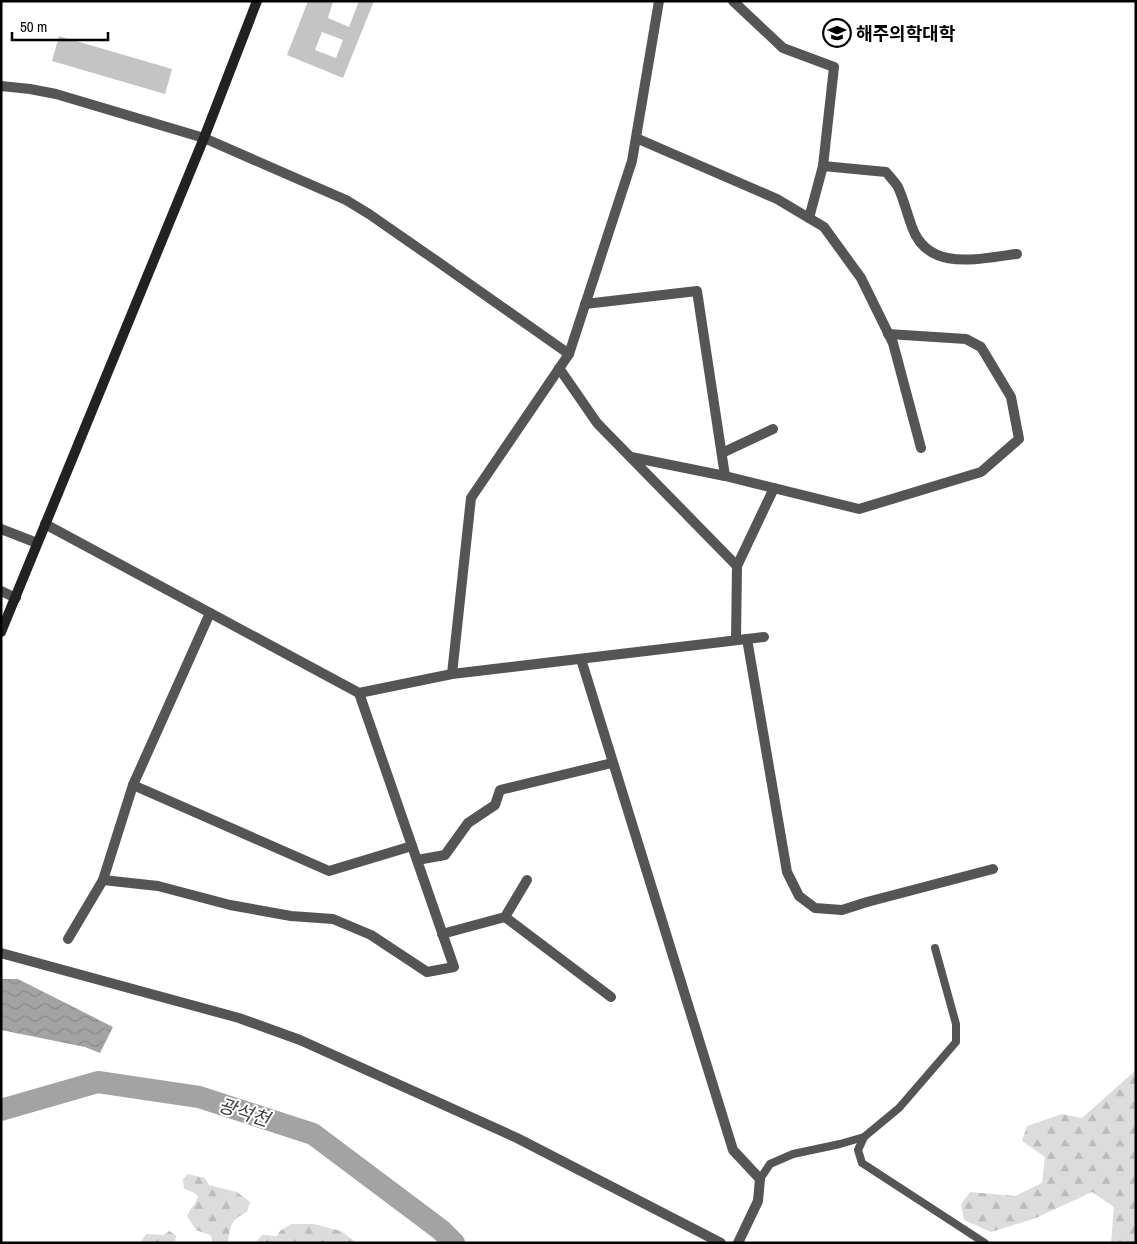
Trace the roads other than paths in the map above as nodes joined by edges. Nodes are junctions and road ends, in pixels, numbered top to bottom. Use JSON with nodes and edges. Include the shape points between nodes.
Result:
{"nodes":[{"id":1,"x":257,"y":1,"type":"edge"},
{"id":2,"x":659,"y":1,"type":"edge"},
{"id":3,"x":733,"y":1,"type":"edge"},
{"id":4,"x":1,"y":86,"type":"edge"},
{"id":5,"x":204,"y":138,"type":"junction"},
{"id":6,"x":636,"y":138,"type":"junction"},
{"id":7,"x":822,"y":166,"type":"junction"},
{"id":8,"x":809,"y":218,"type":"junction"},
{"id":9,"x":1017,"y":254,"type":"dead end"},
{"id":10,"x":585,"y":304,"type":"junction"},
{"id":11,"x":888,"y":334,"type":"junction"},
{"id":12,"x":569,"y":354,"type":"junction"},
{"id":13,"x":559,"y":368,"type":"junction"},
{"id":14,"x":773,"y":429,"type":"dead end"},
{"id":15,"x":922,"y":448,"type":"dead end"},
{"id":16,"x":722,"y":453,"type":"junction"},
{"id":17,"x":631,"y":457,"type":"junction"},
{"id":18,"x":726,"y":476,"type":"junction"},
{"id":19,"x":774,"y":488,"type":"junction"},
{"id":20,"x":45,"y":524,"type":"junction"},
{"id":21,"x":1,"y":529,"type":"edge"},
{"id":22,"x":37,"y":543,"type":"junction"},
{"id":23,"x":738,"y":566,"type":"junction"},
{"id":24,"x":1,"y":591,"type":"edge"},
{"id":25,"x":16,"y":598,"type":"junction"},
{"id":26,"x":210,"y":613,"type":"junction"},
{"id":27,"x":1,"y":632,"type":"edge"},
{"id":28,"x":764,"y":637,"type":"dead end"},
{"id":29,"x":747,"y":639,"type":"junction"},
{"id":30,"x":736,"y":640,"type":"junction"},
{"id":31,"x":580,"y":659,"type":"junction"},
{"id":32,"x":452,"y":674,"type":"junction"},
{"id":33,"x":359,"y":693,"type":"junction"},
{"id":34,"x":612,"y":763,"type":"junction"},
{"id":35,"x":133,"y":785,"type":"junction"},
{"id":36,"x":412,"y":846,"type":"junction"},
{"id":37,"x":417,"y":860,"type":"junction"},
{"id":38,"x":993,"y":869,"type":"dead end"},
{"id":39,"x":103,"y":880,"type":"junction"},
{"id":40,"x":527,"y":880,"type":"dead end"},
{"id":41,"x":505,"y":917,"type":"junction"},
{"id":42,"x":442,"y":934,"type":"junction"},
{"id":43,"x":68,"y":939,"type":"dead end"},
{"id":44,"x":935,"y":948,"type":"dead end"},
{"id":45,"x":1,"y":953,"type":"edge"},
{"id":46,"x":612,"y":997,"type":"dead end"},
{"id":47,"x":864,"y":1137,"type":"junction"},
{"id":48,"x":760,"y":1180,"type":"junction"},
{"id":49,"x":721,"y":1243,"type":"edge"},
{"id":50,"x":738,"y":1243,"type":"edge"},
{"id":51,"x":985,"y":1243,"type":"edge"}],
"edges":[{"from":1,"to":5,"type":"main road"},
{"from":2,"to":6,"type":"street"},
{"from":3,"to":7,"type":"street","via":[[783,48],[834,67]]},
{"from":4,"to":5,"type":"street","via":[[56,94]]},
{"from":5,"to":12,"type":"street","via":[[346,200]]},
{"from":5,"to":20,"type":"main road"},
{"from":6,"to":8,"type":"street","via":[[776,199]]},
{"from":6,"to":10,"type":"street","via":[[632,161]]},
{"from":7,"to":8,"type":"street"},
{"from":7,"to":9,"type":"street","via":[[886,172],[898,186],[913,230],[925,248],[943,258],[962,260]]},
{"from":8,"to":11,"type":"street","via":[[824,227],[861,278]]},
{"from":10,"to":12,"type":"street"},
{"from":10,"to":16,"type":"street","via":[[697,291]]},
{"from":11,"to":15,"type":"street"},
{"from":11,"to":19,"type":"street","via":[[966,339],[981,348],[1010,397],[1019,440],[980,472],[859,508]]},
{"from":12,"to":13,"type":"street"},
{"from":13,"to":17,"type":"street","via":[[597,423]]},
{"from":13,"to":32,"type":"street","via":[[471,498]]},
{"from":14,"to":16,"type":"street"},
{"from":16,"to":18,"type":"street"},
{"from":17,"to":18,"type":"street"},
{"from":17,"to":23,"type":"street"},
{"from":18,"to":19,"type":"street"},
{"from":19,"to":23,"type":"street"},
{"from":20,"to":22,"type":"main road"},
{"from":20,"to":26,"type":"street"},
{"from":21,"to":22,"type":"street"},
{"from":22,"to":25,"type":"main road"},
{"from":23,"to":30,"type":"street"},
{"from":24,"to":25,"type":"street"},
{"from":25,"to":27,"type":"main road"},
{"from":26,"to":33,"type":"street"},
{"from":26,"to":35,"type":"street"},
{"from":28,"to":29,"type":"street"},
{"from":29,"to":30,"type":"street"},
{"from":29,"to":38,"type":"street","via":[[787,872],[799,896],[815,908],[842,910]]},
{"from":30,"to":31,"type":"street"},
{"from":31,"to":32,"type":"street"},
{"from":31,"to":34,"type":"street"},
{"from":32,"to":33,"type":"street"},
{"from":33,"to":36,"type":"street"},
{"from":34,"to":37,"type":"street","via":[[500,790],[495,805],[468,823],[445,855]]},
{"from":34,"to":48,"type":"street","via":[[733,1150]]},
{"from":35,"to":36,"type":"street","via":[[329,871]]},
{"from":35,"to":39,"type":"street"},
{"from":36,"to":37,"type":"street"},
{"from":37,"to":42,"type":"street"},
{"from":39,"to":42,"type":"street","via":[[158,886],[230,905],[291,916],[333,919],[371,935],[427,972],[454,967]]},
{"from":39,"to":43,"type":"street"},
{"from":40,"to":41,"type":"street"},
{"from":41,"to":42,"type":"street"},
{"from":41,"to":46,"type":"street"},
{"from":44,"to":47,"type":"lane","via":[[956,1024],[956,1042],[899,1108]]},
{"from":45,"to":49,"type":"street","via":[[239,1018],[300,1040],[517,1138]]},
{"from":47,"to":48,"type":"lane","via":[[793,1154],[770,1164]]},
{"from":47,"to":51,"type":"lane","via":[[858,1150],[862,1163]]},
{"from":48,"to":50,"type":"street","via":[[758,1201]]}]}
